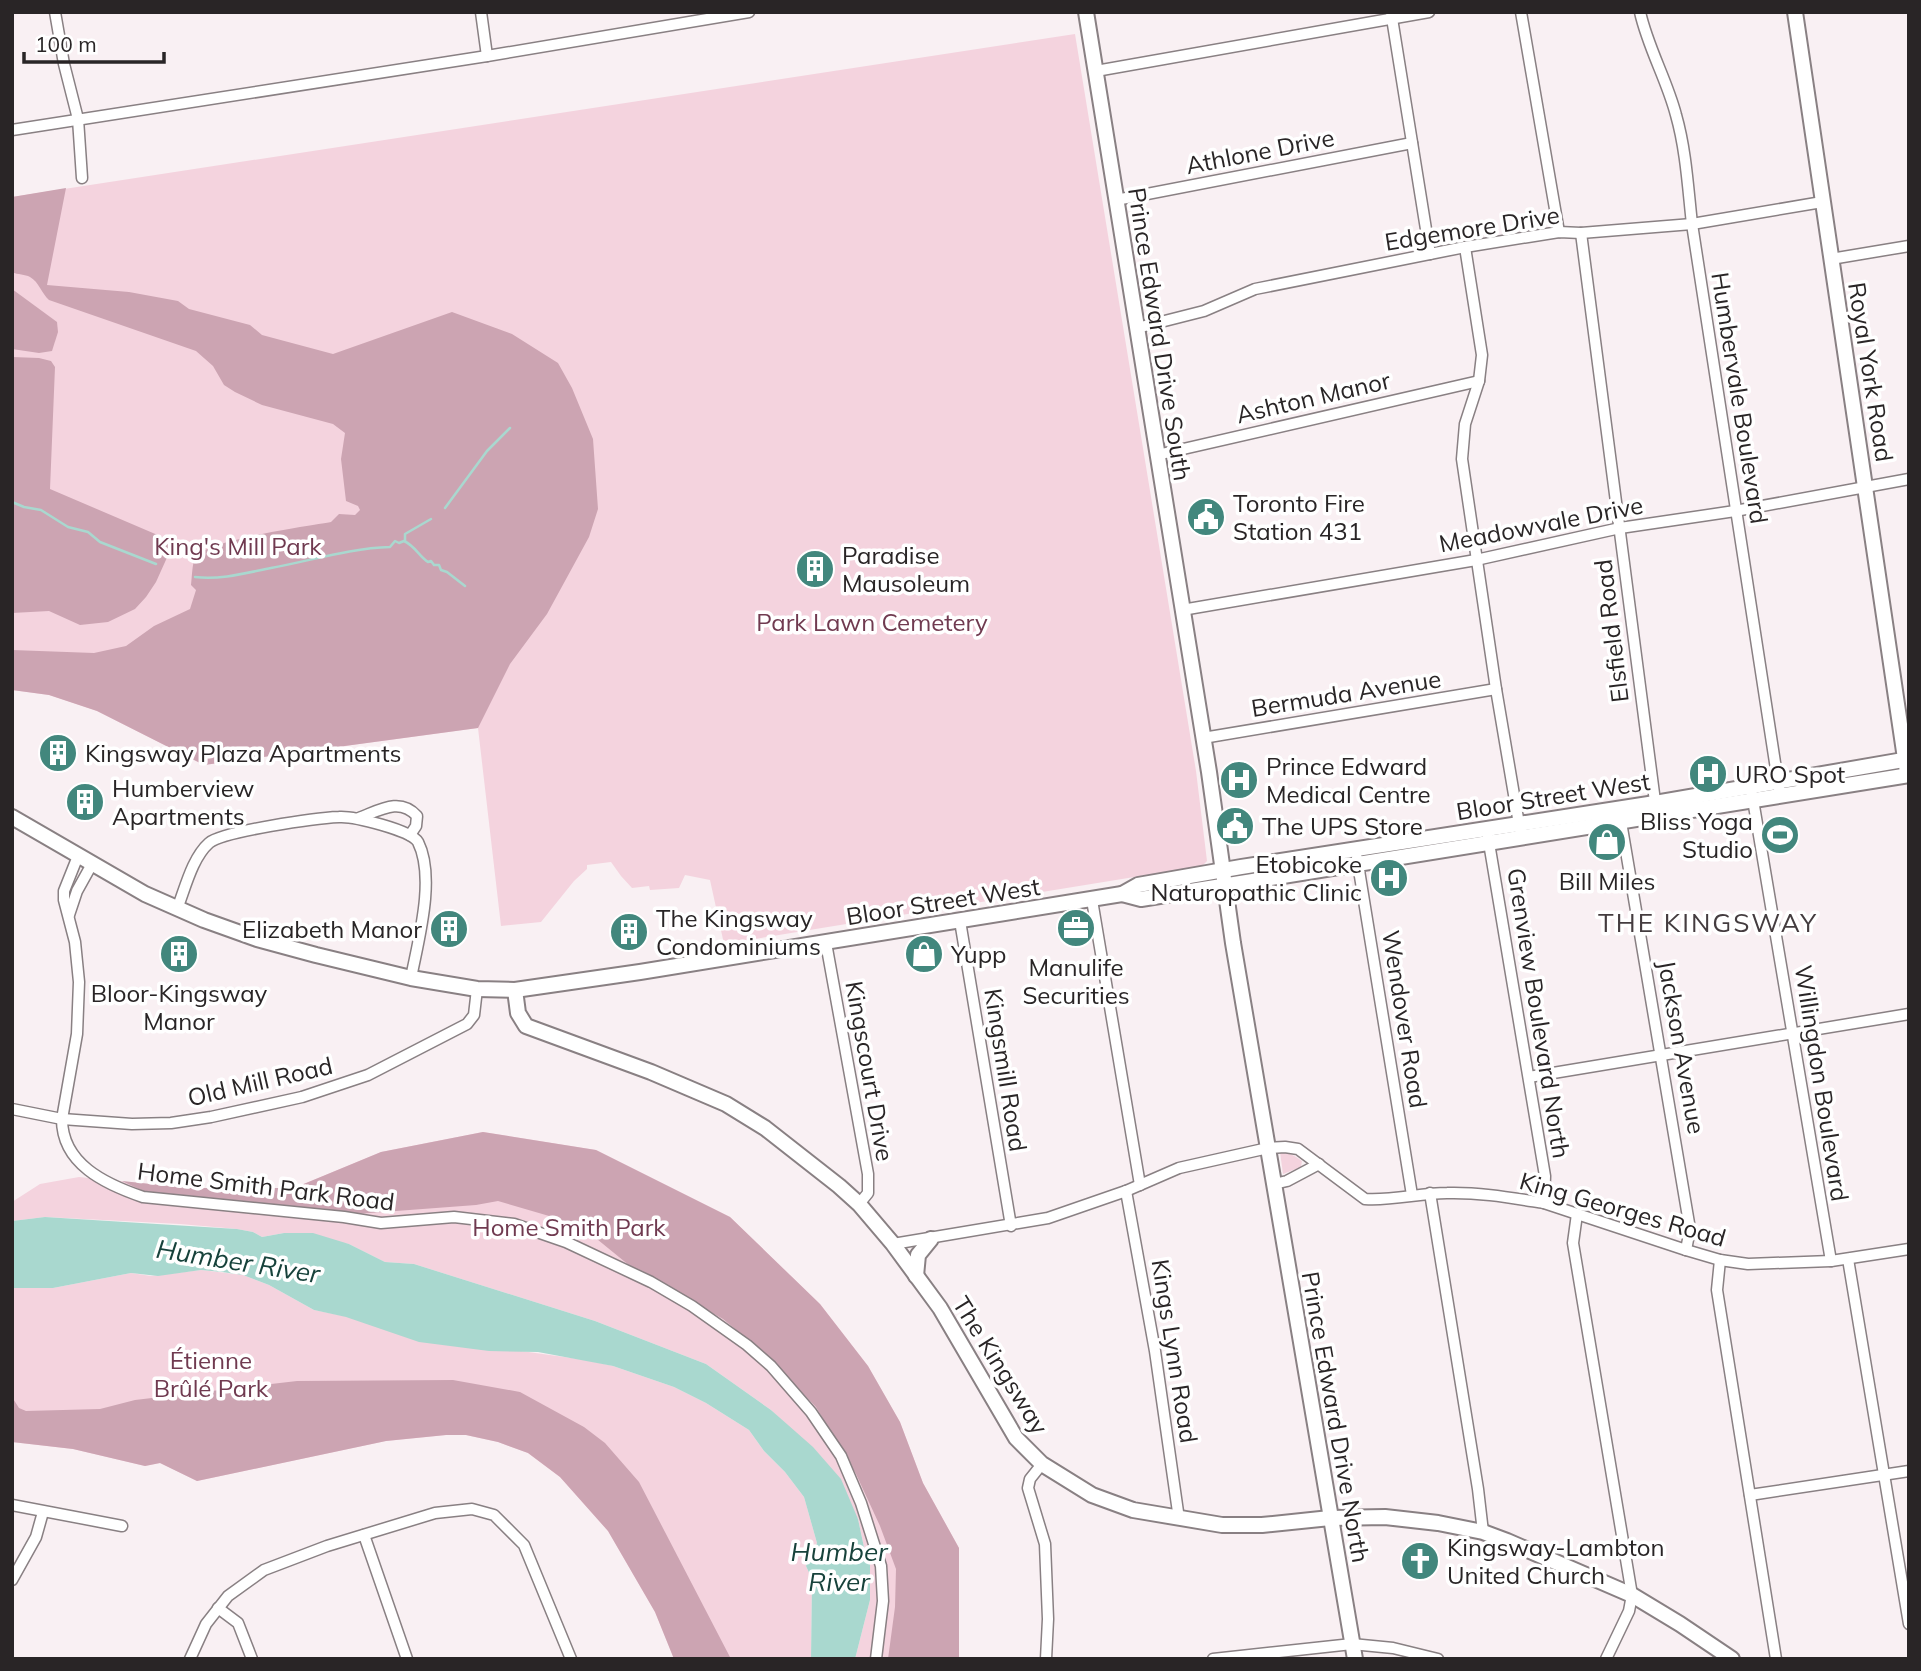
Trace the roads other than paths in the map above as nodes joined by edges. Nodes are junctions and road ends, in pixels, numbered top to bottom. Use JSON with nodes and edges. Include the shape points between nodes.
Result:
{"nodes":[{"id":1,"x":55,"y":12,"type":"edge"},
{"id":2,"x":481,"y":12,"type":"edge"},
{"id":3,"x":749,"y":12,"type":"edge"},
{"id":4,"x":1086,"y":12,"type":"edge"},
{"id":5,"x":1429,"y":12,"type":"edge"},
{"id":6,"x":1521,"y":12,"type":"edge"},
{"id":7,"x":1640,"y":12,"type":"edge"},
{"id":8,"x":1795,"y":12,"type":"edge"},
{"id":9,"x":734,"y":13,"type":"edge"},
{"id":10,"x":1391,"y":16,"type":"edge"},
{"id":11,"x":487,"y":56,"type":"junction"},
{"id":12,"x":1096,"y":71,"type":"junction"},
{"id":13,"x":78,"y":119,"type":"junction"},
{"id":14,"x":12,"y":130,"type":"edge"},
{"id":15,"x":1412,"y":143,"type":"junction"},
{"id":16,"x":82,"y":178,"type":"dead end"},
{"id":17,"x":1116,"y":200,"type":"junction"},
{"id":18,"x":1822,"y":202,"type":"junction"},
{"id":19,"x":1692,"y":224,"type":"junction"},
{"id":20,"x":1559,"y":232,"type":"junction"},
{"id":21,"x":1581,"y":233,"type":"junction"},
{"id":22,"x":1909,"y":246,"type":"edge"},
{"id":23,"x":1465,"y":247,"type":"junction"},
{"id":24,"x":1430,"y":254,"type":"junction"},
{"id":25,"x":1831,"y":259,"type":"junction"},
{"id":26,"x":1136,"y":328,"type":"junction"},
{"id":27,"x":1479,"y":381,"type":"junction"},
{"id":28,"x":1157,"y":454,"type":"junction"},
{"id":29,"x":1909,"y":479,"type":"edge"},
{"id":30,"x":1866,"y":487,"type":"junction"},
{"id":31,"x":1735,"y":510,"type":"junction"},
{"id":32,"x":1620,"y":528,"type":"junction"},
{"id":33,"x":1476,"y":560,"type":"junction"},
{"id":34,"x":1182,"y":610,"type":"junction"},
{"id":35,"x":1496,"y":689,"type":"junction"},
{"id":36,"x":1203,"y":738,"type":"junction"},
{"id":37,"x":1907,"y":759,"type":"edge"},
{"id":38,"x":1908,"y":777,"type":"edge"},
{"id":39,"x":1779,"y":788,"type":"junction"},
{"id":40,"x":1752,"y":794,"type":"junction"},
{"id":41,"x":1656,"y":809,"type":"junction"},
{"id":42,"x":1620,"y":815,"type":"junction"},
{"id":43,"x":12,"y":817,"type":"edge"},
{"id":44,"x":359,"y":818,"type":"junction"},
{"id":45,"x":1520,"y":831,"type":"junction"},
{"id":46,"x":410,"y":835,"type":"junction"},
{"id":47,"x":1488,"y":836,"type":"junction"},
{"id":48,"x":78,"y":856,"type":"junction"},
{"id":49,"x":1357,"y":857,"type":"junction"},
{"id":50,"x":92,"y":864,"type":"junction"},
{"id":51,"x":1222,"y":870,"type":"junction"},
{"id":52,"x":1224,"y":886,"type":"junction"},
{"id":53,"x":1122,"y":894,"type":"junction"},
{"id":54,"x":1091,"y":900,"type":"junction"},
{"id":55,"x":177,"y":909,"type":"junction"},
{"id":56,"x":69,"y":916,"type":"junction"},
{"id":57,"x":960,"y":922,"type":"junction"},
{"id":58,"x":826,"y":943,"type":"junction"},
{"id":59,"x":411,"y":978,"type":"junction"},
{"id":60,"x":477,"y":989,"type":"junction"},
{"id":61,"x":515,"y":990,"type":"junction"},
{"id":62,"x":1909,"y":1014,"type":"edge"},
{"id":63,"x":1793,"y":1033,"type":"junction"},
{"id":64,"x":1662,"y":1055,"type":"junction"},
{"id":65,"x":1529,"y":1077,"type":"junction"},
{"id":66,"x":12,"y":1109,"type":"edge"},
{"id":67,"x":62,"y":1119,"type":"junction"},
{"id":68,"x":1268,"y":1148,"type":"junction"},
{"id":69,"x":1319,"y":1164,"type":"junction"},
{"id":70,"x":1274,"y":1184,"type":"junction"},
{"id":71,"x":1140,"y":1185,"type":"junction"},
{"id":72,"x":1126,"y":1191,"type":"junction"},
{"id":73,"x":1430,"y":1194,"type":"junction"},
{"id":74,"x":1412,"y":1195,"type":"junction"},
{"id":75,"x":859,"y":1203,"type":"junction"},
{"id":76,"x":1544,"y":1203,"type":"junction"},
{"id":77,"x":1577,"y":1214,"type":"junction"},
{"id":78,"x":1011,"y":1226,"type":"junction"},
{"id":79,"x":931,"y":1239,"type":"junction"},
{"id":80,"x":893,"y":1244,"type":"junction"},
{"id":81,"x":1909,"y":1249,"type":"edge"},
{"id":82,"x":1686,"y":1250,"type":"junction"},
{"id":83,"x":1848,"y":1259,"type":"junction"},
{"id":84,"x":1720,"y":1260,"type":"junction"},
{"id":85,"x":1831,"y":1261,"type":"junction"},
{"id":86,"x":916,"y":1276,"type":"junction"},
{"id":87,"x":1042,"y":1464,"type":"junction"},
{"id":88,"x":1909,"y":1471,"type":"edge"},
{"id":89,"x":1884,"y":1474,"type":"junction"},
{"id":90,"x":1751,"y":1495,"type":"junction"},
{"id":91,"x":12,"y":1505,"type":"edge"},
{"id":92,"x":43,"y":1512,"type":"junction"},
{"id":93,"x":1330,"y":1518,"type":"junction"},
{"id":94,"x":1178,"y":1519,"type":"junction"},
{"id":95,"x":122,"y":1526,"type":"dead end"},
{"id":96,"x":1483,"y":1532,"type":"junction"},
{"id":97,"x":364,"y":1535,"type":"junction"},
{"id":98,"x":12,"y":1580,"type":"edge"},
{"id":99,"x":1632,"y":1595,"type":"junction"},
{"id":100,"x":218,"y":1608,"type":"junction"},
{"id":101,"x":1909,"y":1624,"type":"edge"},
{"id":102,"x":1354,"y":1651,"type":"edge"},
{"id":103,"x":190,"y":1659,"type":"edge"},
{"id":104,"x":252,"y":1659,"type":"edge"},
{"id":105,"x":407,"y":1659,"type":"edge"},
{"id":106,"x":570,"y":1659,"type":"edge"},
{"id":107,"x":876,"y":1659,"type":"edge"},
{"id":108,"x":1046,"y":1659,"type":"edge"},
{"id":109,"x":1213,"y":1659,"type":"edge"},
{"id":110,"x":1438,"y":1659,"type":"edge"},
{"id":111,"x":1606,"y":1659,"type":"edge"},
{"id":112,"x":1732,"y":1659,"type":"edge"},
{"id":113,"x":1776,"y":1659,"type":"edge"}],
"edges":[{"from":1,"to":13,"type":"street"},
{"from":2,"to":11,"type":"street"},
{"from":3,"to":9,"type":"street"},
{"from":4,"to":12,"type":"street","name":"Prince Edward Drive South"},
{"from":5,"to":10,"type":"street"},
{"from":6,"to":20,"type":"street"},
{"from":7,"to":19,"type":"street","name":"Humbervale Boulevard","via":[[1677,118]]},
{"from":8,"to":18,"type":"street","name":"Royal York Road"},
{"from":9,"to":11,"type":"street"},
{"from":10,"to":12,"type":"street"},
{"from":10,"to":15,"type":"street"},
{"from":11,"to":13,"type":"street"},
{"from":12,"to":17,"type":"street","name":"Prince Edward Drive South"},
{"from":13,"to":14,"type":"street"},
{"from":13,"to":16,"type":"street"},
{"from":15,"to":17,"type":"street","name":"Athlone Drive"},
{"from":15,"to":24,"type":"street"},
{"from":17,"to":26,"type":"street","name":"Prince Edward Drive South"},
{"from":18,"to":19,"type":"street","name":"Edgemore Drive"},
{"from":18,"to":25,"type":"street","name":"Royal York Road"},
{"from":19,"to":21,"type":"street","name":"Edgemore Drive"},
{"from":19,"to":31,"type":"street","name":"Humbervale Boulevard"},
{"from":20,"to":21,"type":"street","name":"Edgemore Drive"},
{"from":20,"to":23,"type":"street","name":"Edgemore Drive"},
{"from":21,"to":32,"type":"street","name":"Elsfield Road"},
{"from":22,"to":25,"type":"street"},
{"from":23,"to":24,"type":"street","name":"Edgemore Drive"},
{"from":23,"to":27,"type":"street","via":[[1482,355]]},
{"from":24,"to":26,"type":"street","name":"Edgemore Drive","via":[[1255,289],[1204,311]]},
{"from":25,"to":30,"type":"street","name":"Royal York Road"},
{"from":26,"to":28,"type":"street","name":"Prince Edward Drive South"},
{"from":27,"to":28,"type":"street","name":"Ashton Manor"},
{"from":27,"to":33,"type":"street","via":[[1462,447]]},
{"from":28,"to":34,"type":"street","name":"Prince Edward Drive South"},
{"from":29,"to":30,"type":"street","name":"Meadowvale Drive"},
{"from":30,"to":31,"type":"street","name":"Meadowvale Drive"},
{"from":30,"to":37,"type":"street","name":"Royal York Road"},
{"from":31,"to":32,"type":"street","name":"Meadowvale Drive"},
{"from":31,"to":39,"type":"street","name":"Humbervale Boulevard"},
{"from":32,"to":33,"type":"street","name":"Meadowvale Drive"},
{"from":32,"to":41,"type":"street","name":"Elsfield Road"},
{"from":33,"to":34,"type":"street","name":"Meadowvale Drive"},
{"from":33,"to":35,"type":"street"},
{"from":34,"to":36,"type":"street","name":"Prince Edward Drive South"},
{"from":35,"to":36,"type":"street","name":"Bermuda Avenue"},
{"from":35,"to":45,"type":"street"},
{"from":36,"to":51,"type":"street","name":"Prince Edward Drive South"},
{"from":37,"to":38,"type":"street","name":"Royal York Road"},
{"from":37,"to":39,"type":"street","name":"Bloor Street West"},
{"from":38,"to":39,"type":"street","name":"Bloor Street West"},
{"from":39,"to":40,"type":"street","name":"Bloor Street West"},
{"from":40,"to":41,"type":"street","name":"Bloor Street West"},
{"from":40,"to":63,"type":"street","name":"Willingdon Boulevard"},
{"from":41,"to":42,"type":"street","name":"Bloor Street West"},
{"from":42,"to":45,"type":"street","name":"Bloor Street West"},
{"from":42,"to":64,"type":"street","name":"Jackson Avenue"},
{"from":43,"to":48,"type":"street","name":"Bloor Street West"},
{"from":44,"to":46,"type":"street"},
{"from":44,"to":46,"type":"street","via":[[387,808],[410,808],[417,816]]},
{"from":44,"to":55,"type":"street","via":[[227,834],[210,842],[198,858]]},
{"from":45,"to":47,"type":"street","name":"Bloor Street West"},
{"from":46,"to":59,"type":"street","via":[[422,855],[426,890]]},
{"from":47,"to":49,"type":"street","name":"Bloor Street West"},
{"from":47,"to":65,"type":"street","name":"Grenview Boulevard North"},
{"from":48,"to":50,"type":"street","name":"Bloor Street West"},
{"from":48,"to":56,"type":"street","via":[[64,891]]},
{"from":49,"to":51,"type":"street","name":"Bloor Street West"},
{"from":49,"to":52,"type":"street","name":"Bloor Street West"},
{"from":49,"to":74,"type":"street","name":"Wendover Road"},
{"from":50,"to":55,"type":"street","name":"Bloor Street West"},
{"from":50,"to":56,"type":"street"},
{"from":51,"to":52,"type":"street","name":"Prince Edward Drive South"},
{"from":51,"to":53,"type":"street","name":"Bloor Street West","via":[[1138,885]]},
{"from":52,"to":53,"type":"street","name":"Bloor Street West","via":[[1141,900]]},
{"from":52,"to":68,"type":"street","name":"Prince Edward Drive North"},
{"from":53,"to":54,"type":"street","name":"Bloor Street West"},
{"from":54,"to":57,"type":"street","name":"Bloor Street West"},
{"from":54,"to":71,"type":"street"},
{"from":55,"to":59,"type":"street","name":"Bloor Street West","via":[[257,939]]},
{"from":56,"to":67,"type":"street","via":[[79,966],[79,997]]},
{"from":57,"to":58,"type":"street","name":"Bloor Street West"},
{"from":57,"to":78,"type":"street","name":"Kingsmill Road"},
{"from":58,"to":61,"type":"street","name":"Bloor Street West"},
{"from":58,"to":75,"type":"street","name":"Kingscourt Drive","via":[[868,1174],[868,1193]]},
{"from":59,"to":60,"type":"street","name":"Bloor Street West"},
{"from":60,"to":61,"type":"street","name":"Bloor Street West"},
{"from":60,"to":67,"type":"street","name":"Old Mill Road","via":[[470,1023],[368,1076],[337,1087],[171,1123]]},
{"from":61,"to":75,"type":"street","name":"The Kingsway","via":[[518,1013],[526,1026],[726,1104],[765,1128]]},
{"from":62,"to":63,"type":"street"},
{"from":63,"to":64,"type":"street"},
{"from":63,"to":85,"type":"street","name":"Willingdon Boulevard"},
{"from":64,"to":65,"type":"street"},
{"from":64,"to":82,"type":"street","name":"Jackson Avenue","via":[[1690,1229]]},
{"from":65,"to":76,"type":"street","name":"Grenview Boulevard North","via":[[1545,1176]]},
{"from":66,"to":67,"type":"street","name":"Old Mill Road"},
{"from":67,"to":107,"type":"street","name":"Home Smith Park Road","via":[[63,1139],[78,1161],[143,1197],[381,1223],[454,1217],[513,1224],[566,1242],[692,1306],[771,1366],[841,1456],[881,1566],[883,1601]]},
{"from":68,"to":69,"type":"street","name":"King Georges Road","via":[[1298,1149]]},
{"from":68,"to":70,"type":"street","name":"Prince Edward Drive North"},
{"from":68,"to":71,"type":"street","name":"King Georges Road","via":[[1179,1168]]},
{"from":69,"to":70,"type":"street"},
{"from":69,"to":74,"type":"street","name":"King Georges Road","via":[[1365,1199]]},
{"from":70,"to":93,"type":"street","name":"Prince Edward Drive North"},
{"from":71,"to":72,"type":"street","name":"King Georges Road"},
{"from":72,"to":78,"type":"street","name":"King Georges Road"},
{"from":72,"to":94,"type":"street","name":"Kings Lynn Road"},
{"from":73,"to":74,"type":"street","name":"King Georges Road"},
{"from":73,"to":76,"type":"street","name":"King Georges Road","via":[[1490,1195]]},
{"from":73,"to":96,"type":"street"},
{"from":75,"to":80,"type":"street","name":"The Kingsway"},
{"from":76,"to":77,"type":"street","name":"King Georges Road"},
{"from":77,"to":82,"type":"street","name":"King Georges Road"},
{"from":77,"to":99,"type":"street","via":[[1573,1243]]},
{"from":78,"to":79,"type":"street","name":"King Georges Road"},
{"from":79,"to":80,"type":"street","name":"King Georges Road"},
{"from":79,"to":86,"type":"street","via":[[918,1255]]},
{"from":80,"to":86,"type":"street","name":"The Kingsway"},
{"from":81,"to":83,"type":"street","name":"King Georges Road"},
{"from":82,"to":84,"type":"street","name":"King Georges Road"},
{"from":83,"to":85,"type":"street","name":"King Georges Road"},
{"from":83,"to":89,"type":"street"},
{"from":84,"to":85,"type":"street","name":"King Georges Road","via":[[1762,1265]]},
{"from":84,"to":90,"type":"street","via":[[1717,1290]]},
{"from":86,"to":87,"type":"street","name":"The Kingsway","via":[[955,1330],[1016,1438]]},
{"from":87,"to":94,"type":"street","name":"The Kingsway","via":[[1114,1504]]},
{"from":87,"to":108,"type":"street","via":[[1028,1488],[1045,1544]]},
{"from":88,"to":89,"type":"street"},
{"from":89,"to":90,"type":"street"},
{"from":89,"to":101,"type":"street"},
{"from":90,"to":113,"type":"street"},
{"from":91,"to":92,"type":"street"},
{"from":92,"to":95,"type":"street"},
{"from":92,"to":98,"type":"street","via":[[36,1538]]},
{"from":93,"to":94,"type":"street","name":"The Kingsway","via":[[1233,1526]]},
{"from":93,"to":96,"type":"street","name":"The Kingsway","via":[[1401,1518]]},
{"from":93,"to":102,"type":"street","name":"Prince Edward Drive North"},
{"from":96,"to":99,"type":"street","name":"The Kingsway"},
{"from":97,"to":100,"type":"street","via":[[264,1570]]},
{"from":97,"to":105,"type":"street"},
{"from":97,"to":106,"type":"street","via":[[455,1509],[494,1515],[528,1551]]},
{"from":99,"to":111,"type":"street"},
{"from":99,"to":112,"type":"street","name":"The Kingsway"},
{"from":100,"to":103,"type":"street"},
{"from":100,"to":104,"type":"street","via":[[238,1623]]},
{"from":102,"to":109,"type":"street"},
{"from":102,"to":110,"type":"street","via":[[1393,1648]]}]}
